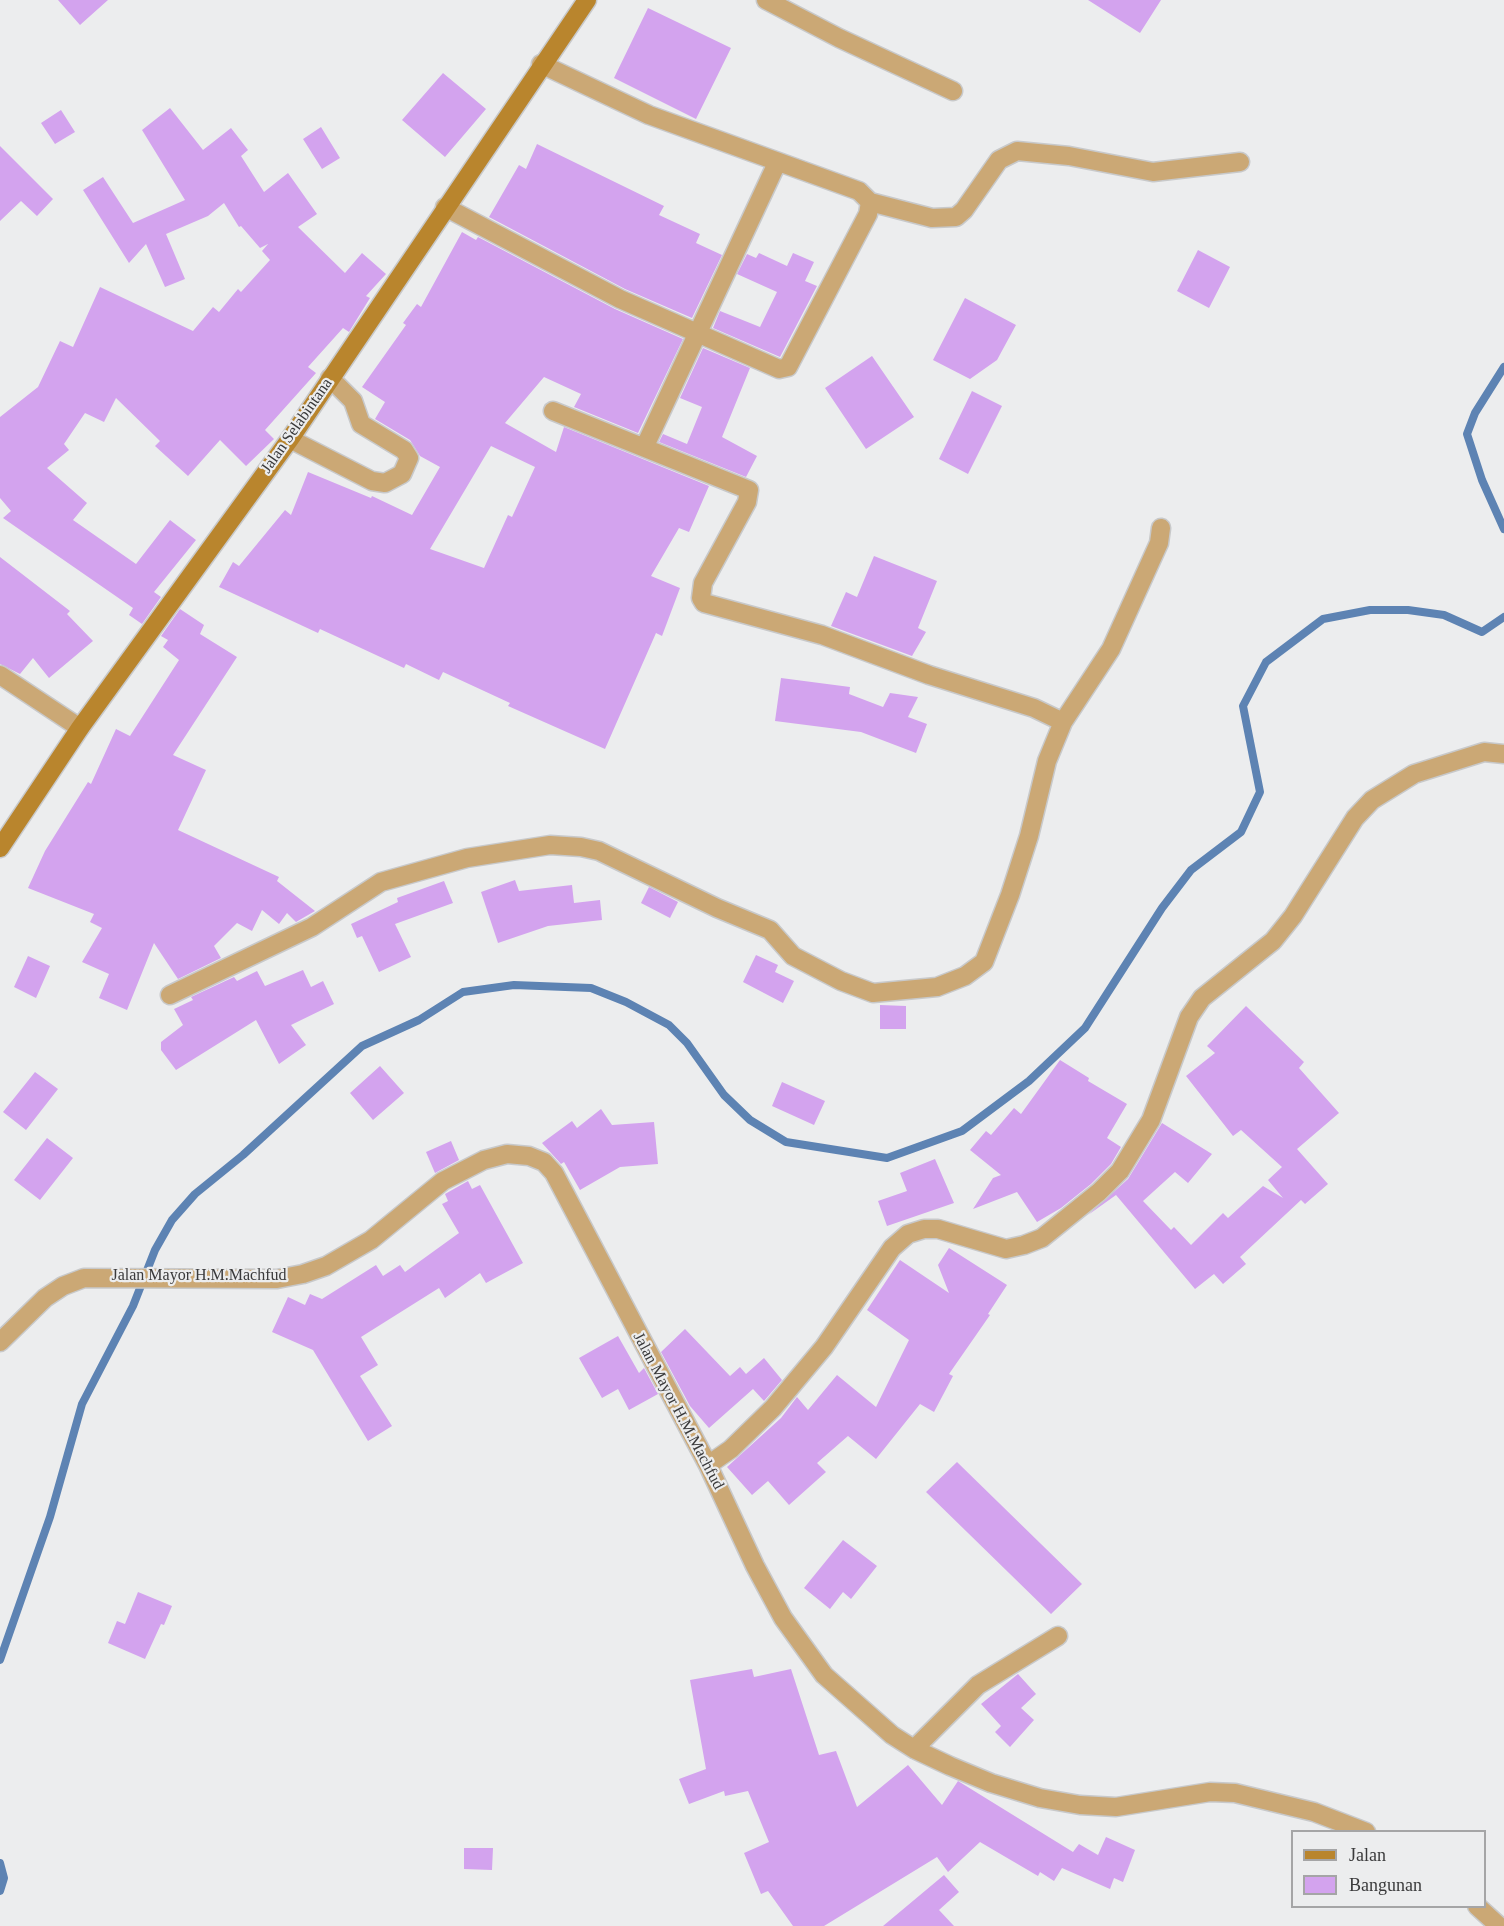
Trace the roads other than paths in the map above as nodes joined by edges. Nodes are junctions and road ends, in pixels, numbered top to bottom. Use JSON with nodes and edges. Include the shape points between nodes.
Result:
{"nodes":[{"id":1,"x":588,"y":0,"type":"edge"},
{"id":2,"x":766,"y":0,"type":"edge"},
{"id":3,"x":542,"y":64,"type":"junction"},
{"id":4,"x":953,"y":91,"type":"dead end"},
{"id":5,"x":1240,"y":162,"type":"dead end"},
{"id":6,"x":777,"y":163,"type":"junction"},
{"id":7,"x":870,"y":201,"type":"junction"},
{"id":8,"x":445,"y":207,"type":"junction"},
{"id":9,"x":698,"y":335,"type":"junction"},
{"id":10,"x":330,"y":378,"type":"junction"},
{"id":11,"x":553,"y":411,"type":"dead end"},
{"id":12,"x":290,"y":439,"type":"junction"},
{"id":13,"x":645,"y":446,"type":"junction"},
{"id":14,"x":1161,"y":528,"type":"dead end"},
{"id":15,"x":0,"y":675,"type":"edge"},
{"id":16,"x":1063,"y":722,"type":"junction"},
{"id":17,"x":80,"y":728,"type":"junction"},
{"id":18,"x":1504,"y":754,"type":"edge"},
{"id":19,"x":0,"y":848,"type":"edge"},
{"id":20,"x":170,"y":994,"type":"dead end"},
{"id":21,"x":0,"y":1342,"type":"edge"},
{"id":22,"x":708,"y":1465,"type":"junction"},
{"id":23,"x":1058,"y":1636,"type":"dead end"},
{"id":24,"x":914,"y":1749,"type":"junction"},
{"id":25,"x":1361,"y":1830,"type":"edge"},
{"id":26,"x":1480,"y":1908,"type":"edge"},
{"id":27,"x":1499,"y":1926,"type":"edge"}],
"edges":[{"from":1,"to":3,"type":"street","name":"Jalan Selabintana"},
{"from":2,"to":4,"type":"street"},
{"from":3,"to":6,"type":"street","via":[[649,115]]},
{"from":3,"to":8,"type":"street","name":"Jalan Selabintana"},
{"from":5,"to":7,"type":"street","via":[[1153,172],[1057,154],[1017,151],[999,160],[956,217],[932,218]]},
{"from":6,"to":7,"type":"street","via":[[859,191]]},
{"from":6,"to":9,"type":"street"},
{"from":7,"to":9,"type":"street","via":[[868,214],[786,369]]},
{"from":8,"to":9,"type":"street","via":[[620,299]]},
{"from":8,"to":10,"type":"street","name":"Jalan Selabintana"},
{"from":9,"to":13,"type":"street"},
{"from":10,"to":12,"type":"street","name":"Jalan Selabintana"},
{"from":10,"to":12,"type":"street","via":[[353,401],[361,424],[404,450],[408,466],[394,480],[372,481]]},
{"from":11,"to":13,"type":"street"},
{"from":12,"to":17,"type":"street","name":"Jalan Selabintana"},
{"from":13,"to":16,"type":"street","via":[[749,490],[747,502],[703,583],[704,603],[822,635],[1034,708]]},
{"from":14,"to":16,"type":"street","via":[[1159,543],[1111,649]]},
{"from":15,"to":17,"type":"street"},
{"from":16,"to":20,"type":"street","via":[[1047,760],[1010,895],[984,962],[937,987],[873,993],[793,956],[770,930],[599,851],[550,845],[467,858],[381,882],[312,927]]},
{"from":17,"to":19,"type":"street","name":"Jalan Selabintana"},
{"from":18,"to":22,"type":"street","via":[[1484,752],[1414,774],[1381,793],[1355,818],[1273,941],[1202,999],[1189,1017],[1151,1120],[1120,1171],[1099,1192],[1042,1238],[1006,1249],[938,1229],[924,1228],[908,1234],[892,1248],[824,1347],[773,1408],[731,1449]]},
{"from":21,"to":22,"type":"street","name":"Jalan Mayor H.M.Machfud","via":[[45,1298],[84,1278],[277,1279],[303,1275],[371,1240],[443,1181],[484,1160],[507,1154],[529,1156],[544,1162],[554,1173]]},
{"from":22,"to":24,"type":"street","name":"Jalan Mayor H.M.Machfud","via":[[783,1618],[818,1667],[851,1700]]},
{"from":23,"to":24,"type":"street","via":[[978,1685]]},
{"from":24,"to":25,"type":"street","name":"Jalan Mayor H.M.Machfud","via":[[991,1783],[1070,1803],[1116,1807],[1210,1792],[1235,1792],[1314,1812]]},
{"from":26,"to":27,"type":"street"}]}
